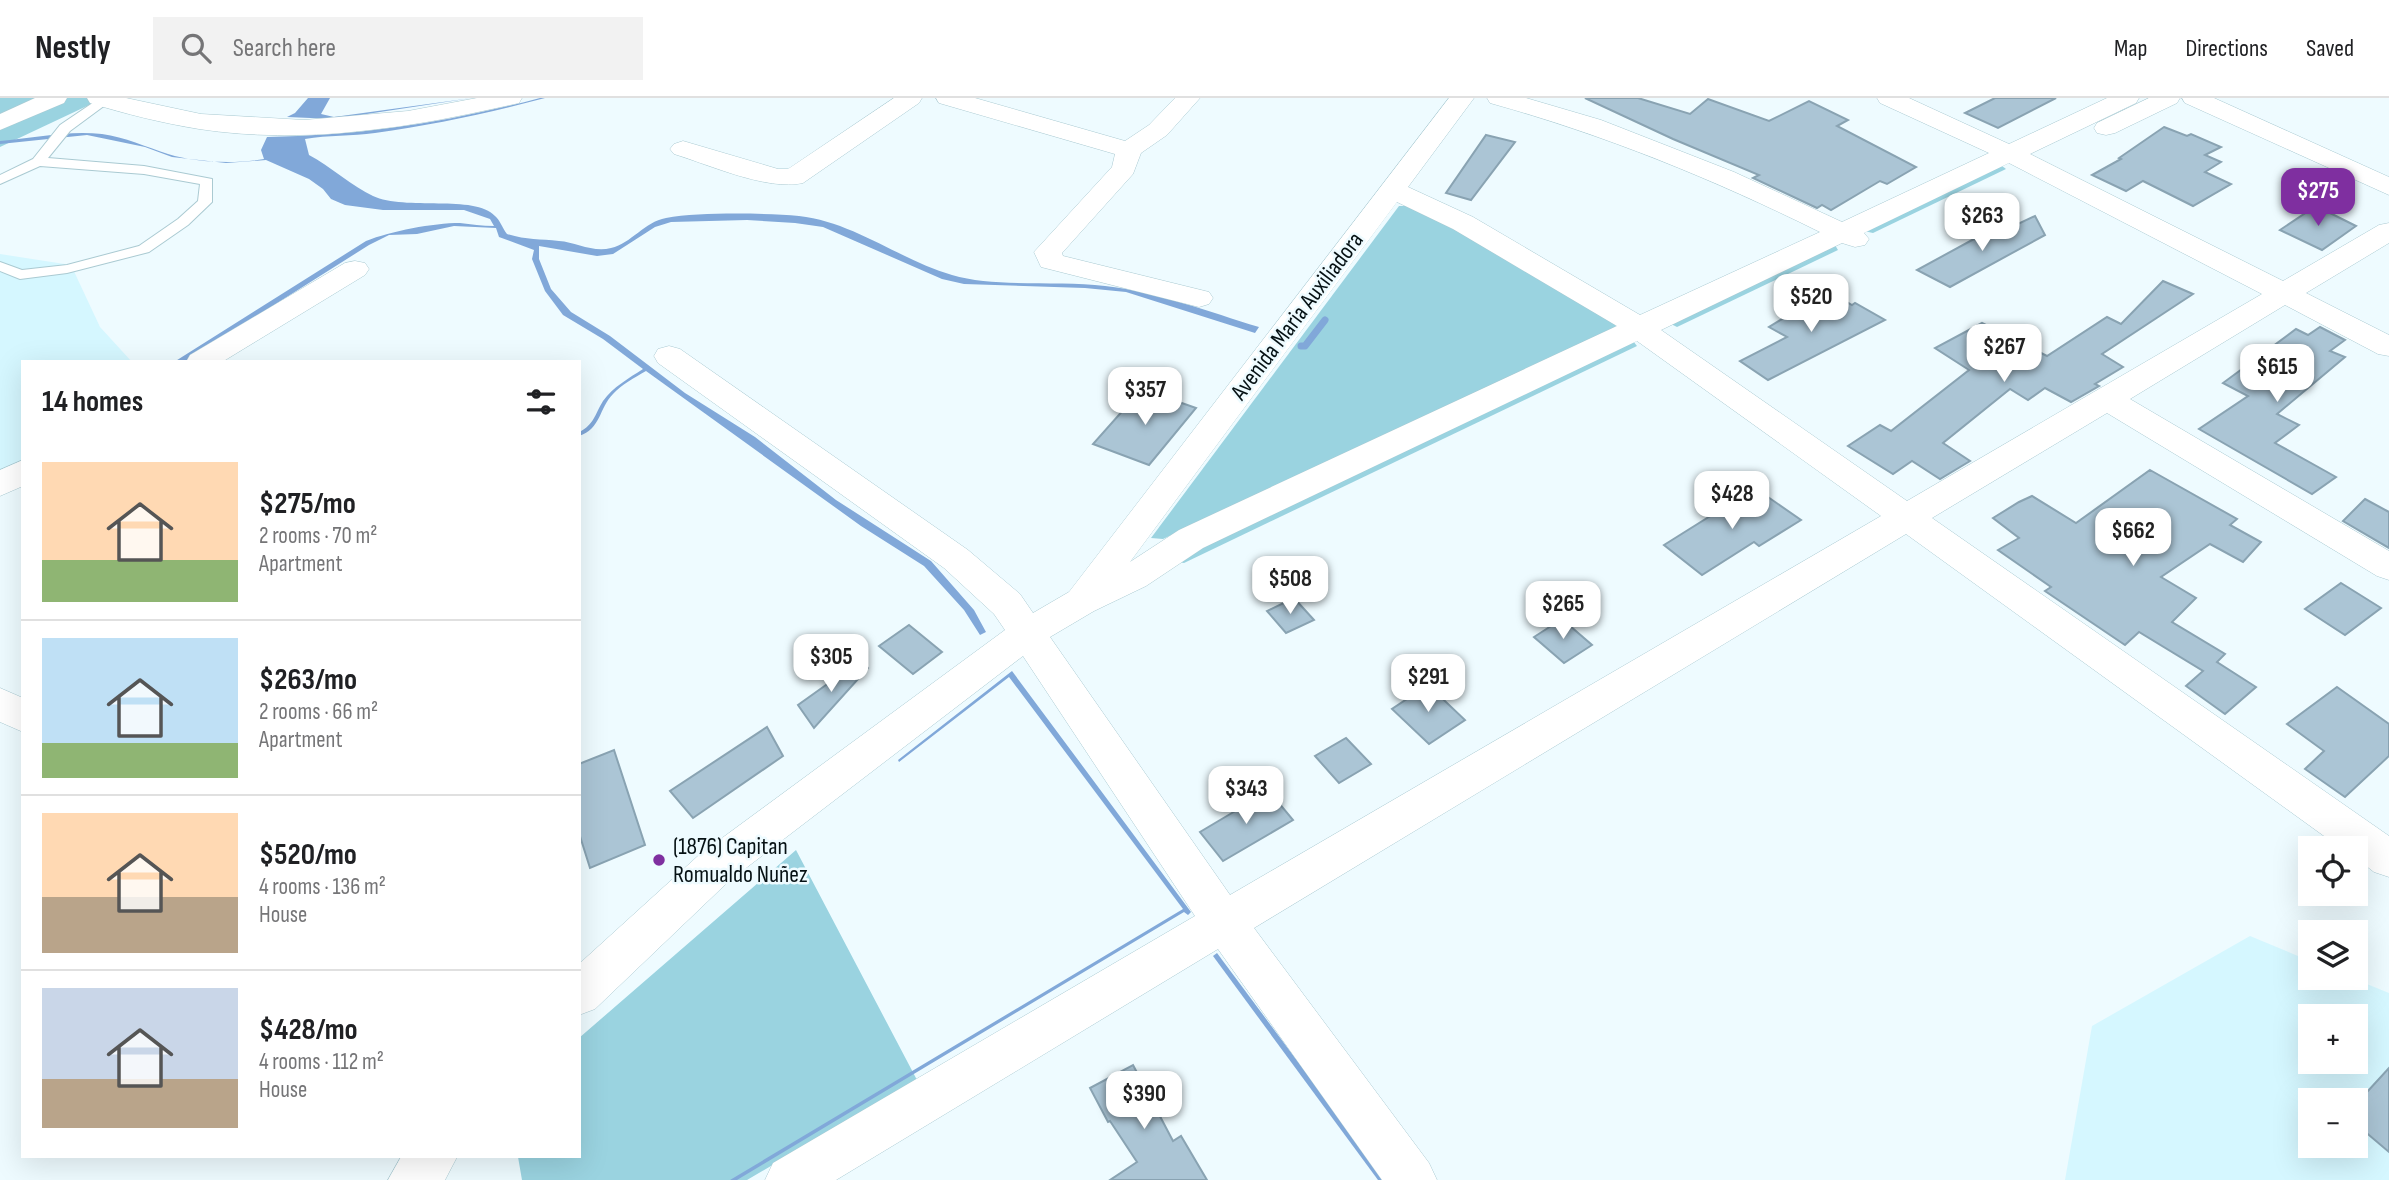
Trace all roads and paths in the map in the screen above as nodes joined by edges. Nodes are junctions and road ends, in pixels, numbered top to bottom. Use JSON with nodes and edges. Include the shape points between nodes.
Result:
{"nodes":[{"id":1,"x":55,"y":98,"type":"edge"},
{"id":2,"x":510,"y":98,"type":"edge"},
{"id":3,"x":910,"y":98,"type":"edge"},
{"id":4,"x":948,"y":98,"type":"edge"},
{"id":5,"x":1188,"y":98,"type":"edge"},
{"id":6,"x":1462,"y":98,"type":"edge"},
{"id":7,"x":1499,"y":98,"type":"edge"},
{"id":8,"x":1889,"y":98,"type":"edge"},
{"id":9,"x":2127,"y":98,"type":"edge"},
{"id":10,"x":2168,"y":98,"type":"edge"},
{"id":11,"x":2194,"y":98,"type":"edge"},
{"id":12,"x":102,"y":99,"type":"edge"},
{"id":13,"x":0,"y":123,"type":"edge"},
{"id":14,"x":683,"y":149,"type":"dead end"},
{"id":15,"x":1129,"y":150,"type":"junction"},
{"id":16,"x":2020,"y":159,"type":"junction"},
{"id":17,"x":38,"y":162,"type":"junction"},
{"id":18,"x":0,"y":180,"type":"edge"},
{"id":19,"x":2389,"y":187,"type":"edge"},
{"id":20,"x":1393,"y":190,"type":"junction"},
{"id":21,"x":2389,"y":231,"type":"edge"},
{"id":22,"x":1853,"y":238,"type":"junction"},
{"id":23,"x":0,"y":266,"type":"edge"},
{"id":24,"x":355,"y":269,"type":"dead end"},
{"id":25,"x":2283,"y":293,"type":"junction"},
{"id":26,"x":1199,"y":298,"type":"dead end"},
{"id":27,"x":1649,"y":335,"type":"junction"},
{"id":28,"x":2389,"y":347,"type":"edge"},
{"id":29,"x":669,"y":356,"type":"dead end"},
{"id":30,"x":204,"y":360,"type":"edge"},
{"id":31,"x":2106,"y":399,"type":"junction"},
{"id":32,"x":21,"y":472,"type":"edge"},
{"id":33,"x":0,"y":485,"type":"edge"},
{"id":34,"x":1906,"y":517,"type":"junction"},
{"id":35,"x":2389,"y":566,"type":"edge"},
{"id":36,"x":1081,"y":602,"type":"junction"},
{"id":37,"x":1026,"y":634,"type":"junction"},
{"id":38,"x":0,"y":703,"type":"edge"},
{"id":39,"x":21,"y":716,"type":"edge"},
{"id":40,"x":2389,"y":859,"type":"edge"},
{"id":41,"x":1224,"y":922,"type":"junction"},
{"id":42,"x":581,"y":992,"type":"edge"},
{"id":43,"x":432,"y":1158,"type":"edge"},
{"id":44,"x":413,"y":1180,"type":"edge"},
{"id":45,"x":790,"y":1180,"type":"edge"},
{"id":46,"x":1412,"y":1180,"type":"edge"}],
"edges":[{"from":1,"to":13,"type":"street"},
{"from":2,"to":12,"type":"street","via":[[438,113],[311,129],[182,118]]},
{"from":3,"to":14,"type":"street","via":[[794,177],[778,177]]},
{"from":4,"to":15,"type":"street"},
{"from":5,"to":15,"type":"street","via":[[1158,130]]},
{"from":6,"to":20,"type":"street","name":"Avenida Maria Auxiliadora"},
{"from":7,"to":22,"type":"street","via":[[1585,121],[1696,163]]},
{"from":8,"to":16,"type":"street"},
{"from":9,"to":16,"type":"street"},
{"from":10,"to":16,"type":"street"},
{"from":11,"to":19,"type":"street"},
{"from":12,"to":17,"type":"lane","via":[[65,128]]},
{"from":15,"to":26,"type":"street","via":[[1124,169],[1048,251],[1051,261]]},
{"from":16,"to":22,"type":"street"},
{"from":16,"to":25,"type":"street"},
{"from":17,"to":18,"type":"lane"},
{"from":17,"to":23,"type":"lane","via":[[124,166],[184,176],[207,182],[205,202],[144,249],[67,269],[20,275]]},
{"from":20,"to":27,"type":"street","via":[[1463,223]]},
{"from":20,"to":36,"type":"street","name":"Avenida Maria Auxiliadora"},
{"from":21,"to":25,"type":"street"},
{"from":22,"to":27,"type":"street"},
{"from":24,"to":30,"type":"street"},
{"from":25,"to":28,"type":"street"},
{"from":25,"to":31,"type":"street"},
{"from":27,"to":34,"type":"street"},
{"from":27,"to":36,"type":"street","via":[[1205,560],[1133,577]]},
{"from":29,"to":37,"type":"street","via":[[956,559],[1007,604]]},
{"from":31,"to":34,"type":"street"},
{"from":31,"to":35,"type":"street"},
{"from":32,"to":33,"type":"street"},
{"from":34,"to":40,"type":"street"},
{"from":34,"to":41,"type":"street"},
{"from":36,"to":37,"type":"street"},
{"from":37,"to":41,"type":"street"},
{"from":37,"to":42,"type":"street","via":[[714,868]]},
{"from":38,"to":39,"type":"street"},
{"from":41,"to":45,"type":"street"},
{"from":41,"to":46,"type":"street"},
{"from":43,"to":44,"type":"street"}]}
